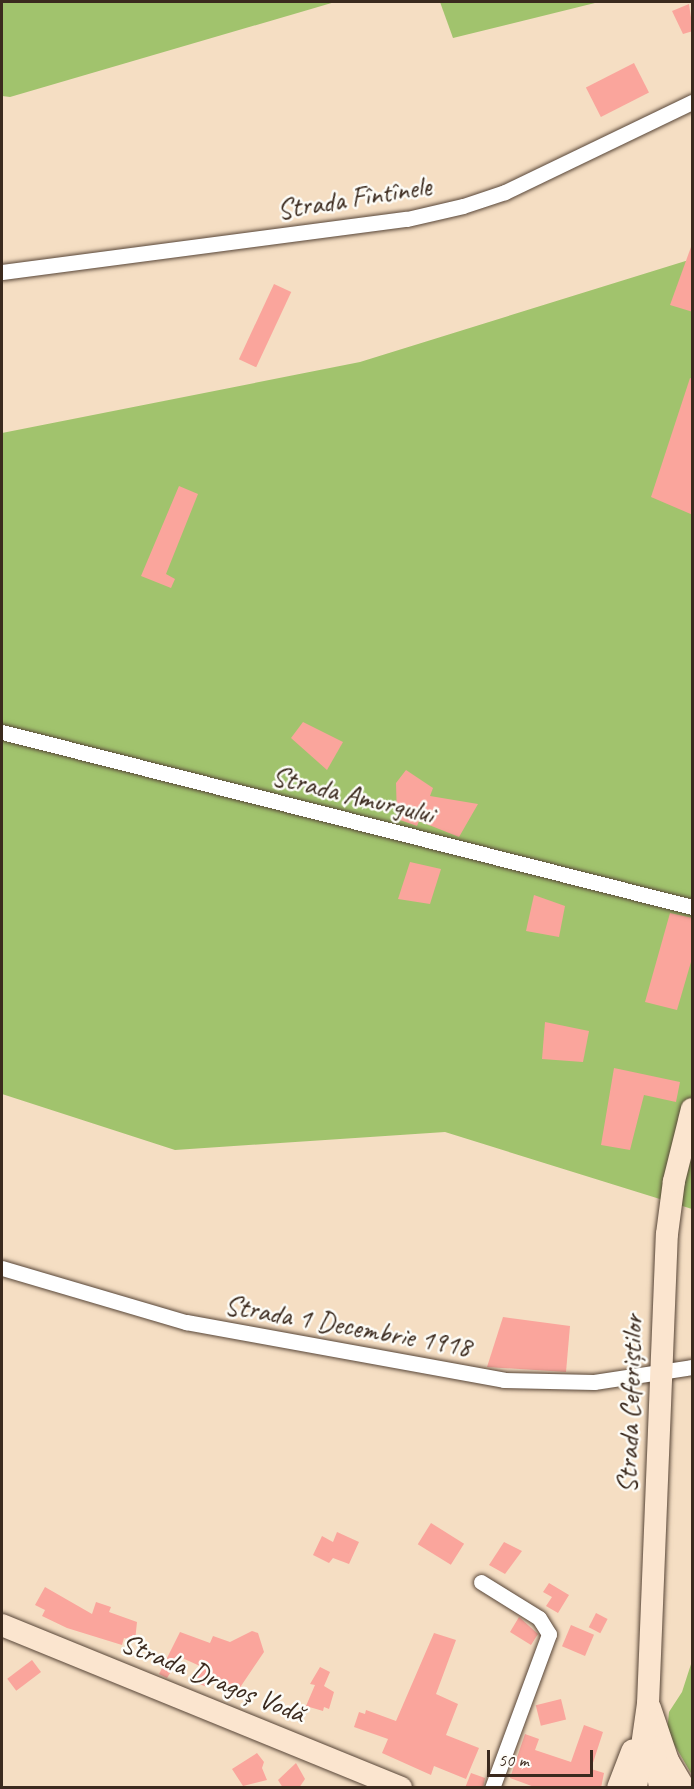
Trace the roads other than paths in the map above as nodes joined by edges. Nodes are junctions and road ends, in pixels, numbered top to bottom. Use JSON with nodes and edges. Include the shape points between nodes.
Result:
{"nodes":[{"id":1,"x":693,"y":102,"type":"edge"},
{"id":2,"x":2,"y":272,"type":"edge"},
{"id":3,"x":2,"y":732,"type":"edge"},
{"id":4,"x":693,"y":907,"type":"edge"},
{"id":5,"x":693,"y":1109,"type":"edge"},
{"id":6,"x":2,"y":1268,"type":"edge"},
{"id":7,"x":693,"y":1367,"type":"edge"},
{"id":8,"x":661,"y":1370,"type":"junction"},
{"id":9,"x":481,"y":1582,"type":"dead end"},
{"id":10,"x":2,"y":1625,"type":"edge"},
{"id":11,"x":648,"y":1704,"type":"junction"},
{"id":12,"x":401,"y":1788,"type":"edge"},
{"id":13,"x":492,"y":1788,"type":"edge"},
{"id":14,"x":618,"y":1788,"type":"edge"},
{"id":15,"x":636,"y":1788,"type":"edge"},
{"id":16,"x":660,"y":1788,"type":"edge"},
{"id":17,"x":684,"y":1788,"type":"edge"}],
"edges":[{"from":1,"to":2,"type":"street","name":"Strada Fîntînele","via":[[505,192],[463,206],[407,219]]},
{"from":3,"to":4,"type":"street","name":"Strada Amurgului"},
{"from":5,"to":8,"type":"street","name":"Strada Ceferiștilor","via":[[674,1181],[667,1234]]},
{"from":6,"to":8,"type":"street","name":"Strada 1 Decembrie 1918","via":[[186,1322],[504,1380],[594,1382]]},
{"from":7,"to":8,"type":"street","name":"Strada 1 Decembrie 1918"},
{"from":8,"to":11,"type":"street","name":"Strada Ceferiștilor"},
{"from":9,"to":13,"type":"street","via":[[539,1618],[549,1634]]},
{"from":10,"to":12,"type":"street","name":"Strada Dragoș Vodă"},
{"from":11,"to":14,"type":"street"},
{"from":11,"to":15,"type":"street"},
{"from":11,"to":16,"type":"street"},
{"from":11,"to":17,"type":"street","via":[[668,1761]]}]}
